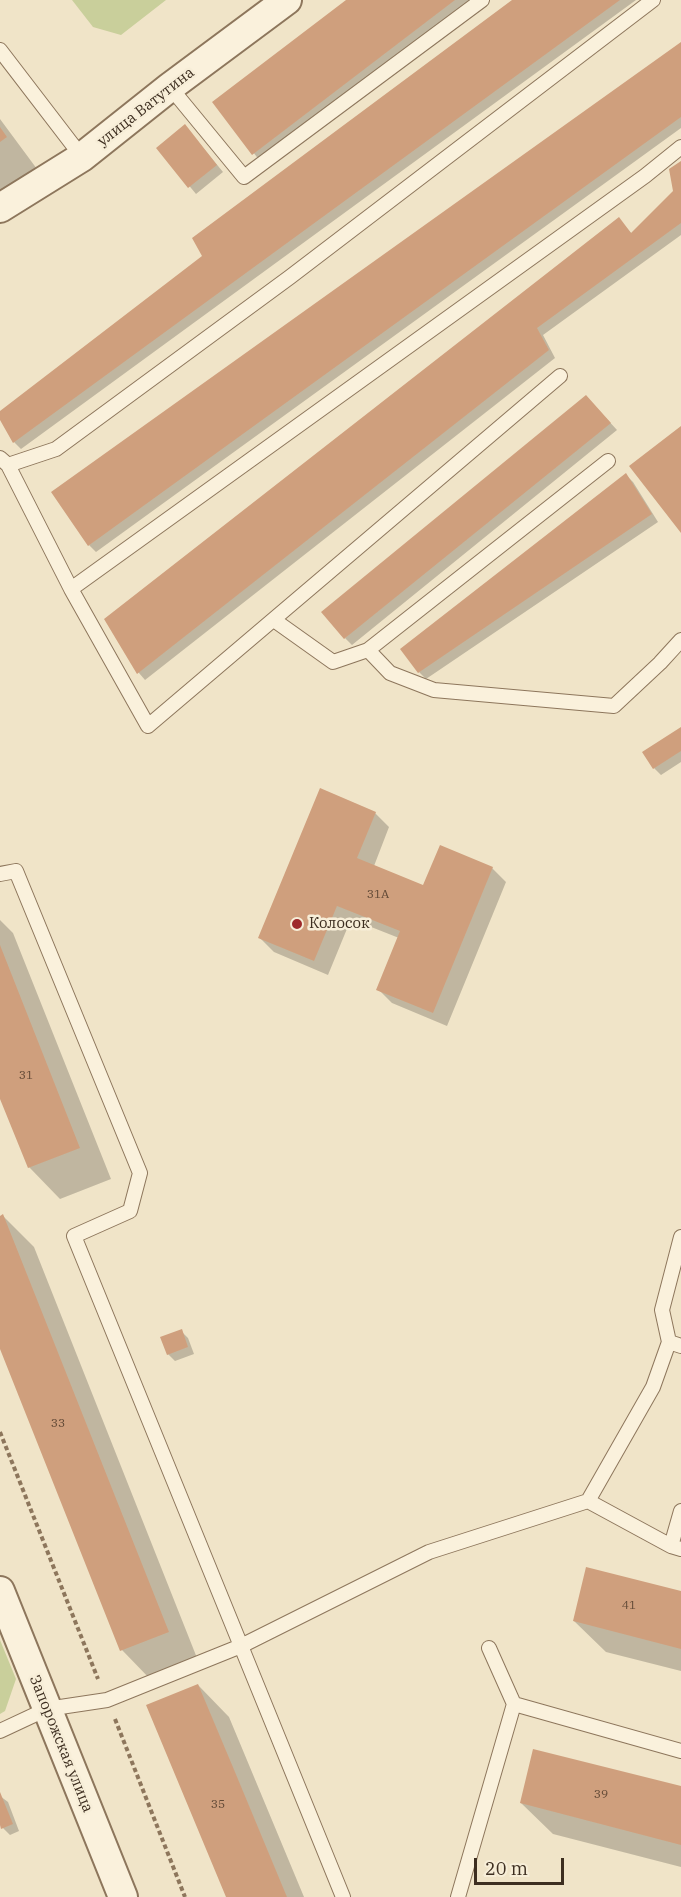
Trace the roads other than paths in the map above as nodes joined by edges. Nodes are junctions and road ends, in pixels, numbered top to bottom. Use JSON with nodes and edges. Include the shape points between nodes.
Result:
{"nodes":[{"id":1,"x":287,"y":0,"type":"edge"},
{"id":2,"x":482,"y":0,"type":"edge"},
{"id":3,"x":653,"y":0,"type":"edge"},
{"id":4,"x":0,"y":50,"type":"edge"},
{"id":5,"x":170,"y":87,"type":"junction"},
{"id":6,"x":681,"y":147,"type":"edge"},
{"id":7,"x":82,"y":158,"type":"junction"},
{"id":8,"x":0,"y":208,"type":"edge"},
{"id":9,"x":560,"y":376,"type":"dead end"},
{"id":10,"x":608,"y":461,"type":"dead end"},
{"id":11,"x":4,"y":462,"type":"edge"},
{"id":12,"x":71,"y":589,"type":"junction"},
{"id":13,"x":274,"y":620,"type":"junction"},
{"id":14,"x":681,"y":640,"type":"edge"},
{"id":15,"x":369,"y":650,"type":"junction"},
{"id":16,"x":0,"y":874,"type":"edge"},
{"id":17,"x":681,"y":1237,"type":"edge"},
{"id":18,"x":675,"y":1344,"type":"edge"},
{"id":19,"x":588,"y":1501,"type":"junction"},
{"id":20,"x":681,"y":1511,"type":"edge"},
{"id":21,"x":676,"y":1547,"type":"edge"},
{"id":22,"x":0,"y":1591,"type":"edge"},
{"id":23,"x":241,"y":1646,"type":"junction"},
{"id":24,"x":489,"y":1648,"type":"dead end"},
{"id":25,"x":514,"y":1704,"type":"junction"},
{"id":26,"x":47,"y":1708,"type":"junction"},
{"id":27,"x":0,"y":1731,"type":"edge"},
{"id":28,"x":681,"y":1751,"type":"edge"},
{"id":29,"x":123,"y":1897,"type":"edge"},
{"id":30,"x":343,"y":1897,"type":"edge"},
{"id":31,"x":458,"y":1897,"type":"edge"}],
"edges":[{"from":1,"to":5,"type":"street","name":"улица Ватутина"},
{"from":2,"to":5,"type":"lane","via":[[244,177]]},
{"from":3,"to":11,"type":"lane","via":[[290,277],[56,449]]},
{"from":4,"to":7,"type":"lane"},
{"from":5,"to":7,"type":"street","name":"улица Ватутина"},
{"from":6,"to":12,"type":"lane"},
{"from":7,"to":8,"type":"street","name":"улица Ватутина"},
{"from":9,"to":13,"type":"lane"},
{"from":10,"to":15,"type":"lane"},
{"from":11,"to":12,"type":"lane"},
{"from":12,"to":13,"type":"lane","via":[[148,726]]},
{"from":13,"to":15,"type":"lane","via":[[333,662]]},
{"from":14,"to":15,"type":"lane","via":[[614,706],[435,690],[390,672]]},
{"from":16,"to":23,"type":"lane","via":[[16,871],[140,1173],[130,1211],[75,1236]]},
{"from":17,"to":18,"type":"lane","via":[[662,1310]]},
{"from":18,"to":19,"type":"lane"},
{"from":19,"to":21,"type":"lane"},
{"from":19,"to":23,"type":"lane","via":[[429,1552]]},
{"from":20,"to":21,"type":"lane"},
{"from":22,"to":26,"type":"street","name":"Запорожская улица"},
{"from":23,"to":26,"type":"lane","via":[[107,1700]]},
{"from":23,"to":30,"type":"lane"},
{"from":24,"to":25,"type":"lane"},
{"from":25,"to":28,"type":"lane"},
{"from":25,"to":31,"type":"lane"},
{"from":26,"to":27,"type":"lane"},
{"from":26,"to":29,"type":"street","name":"Запорожская улица"}]}
